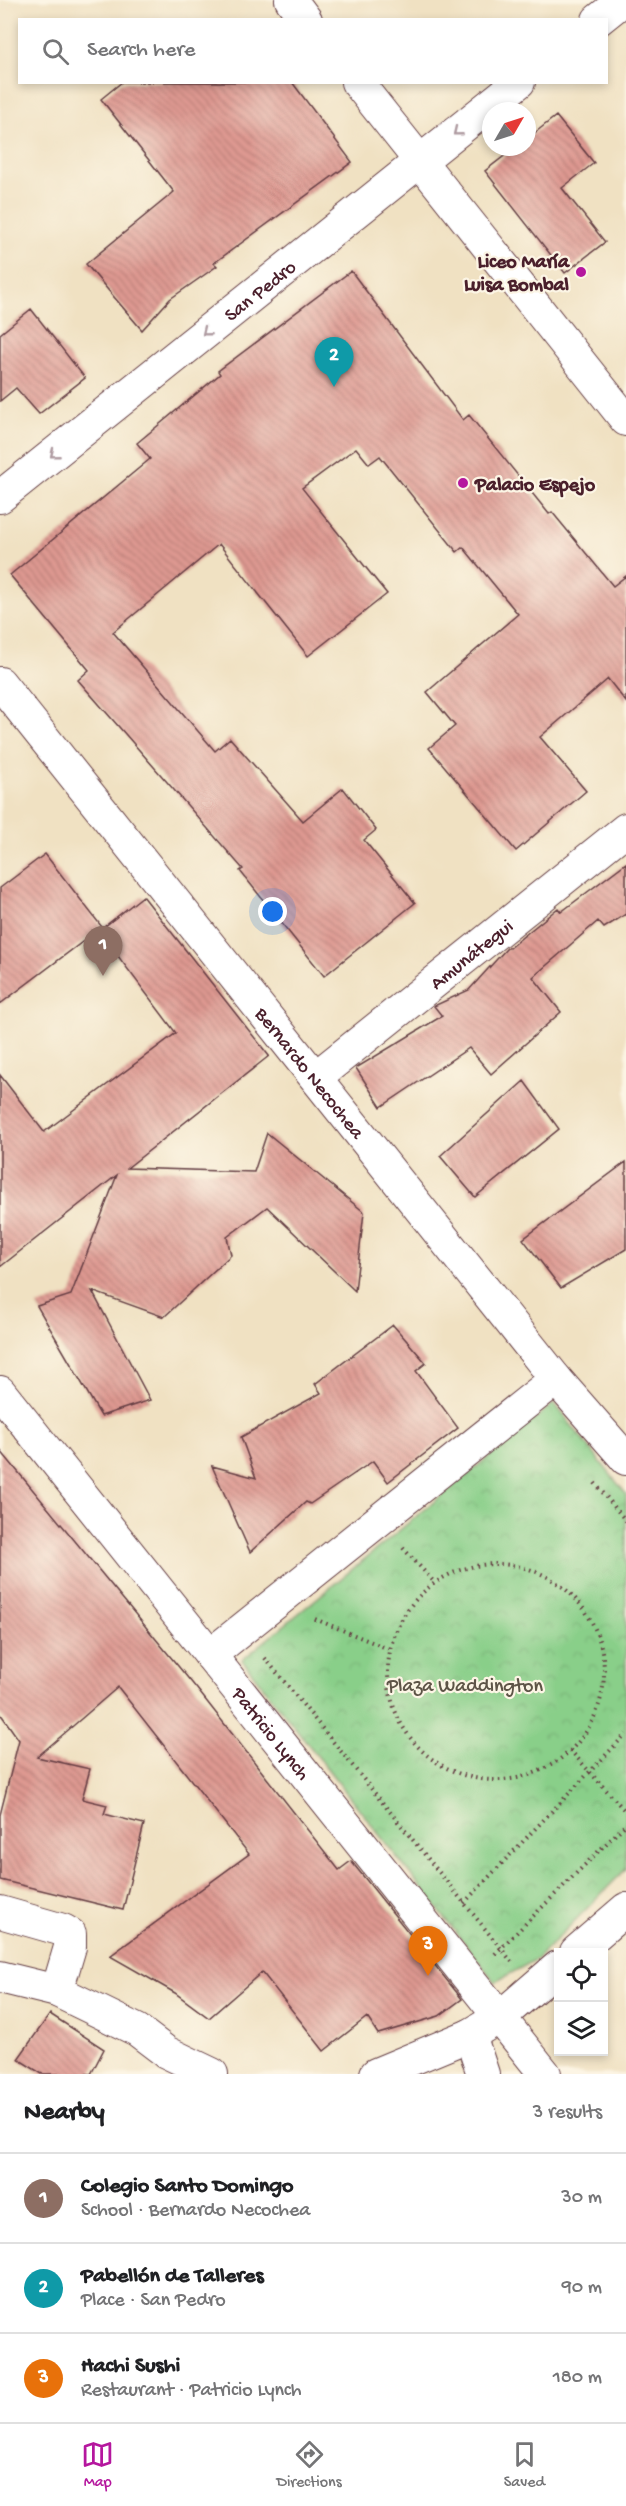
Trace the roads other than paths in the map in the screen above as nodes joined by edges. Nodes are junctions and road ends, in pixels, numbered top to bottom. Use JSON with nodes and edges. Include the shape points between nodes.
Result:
{"nodes":[{"id":1,"x":291,"y":0,"type":"edge"},
{"id":2,"x":622,"y":0,"type":"edge"},
{"id":3,"x":304,"y":18,"type":"edge"},
{"id":4,"x":600,"y":18,"type":"edge"},
{"id":5,"x":359,"y":84,"type":"edge"},
{"id":6,"x":517,"y":84,"type":"edge"},
{"id":7,"x":420,"y":162,"type":"junction"},
{"id":8,"x":626,"y":420,"type":"edge"},
{"id":9,"x":0,"y":497,"type":"edge"},
{"id":10,"x":0,"y":683,"type":"edge"},
{"id":11,"x":626,"y":829,"type":"edge"},
{"id":12,"x":315,"y":1077,"type":"junction"},
{"id":13,"x":556,"y":1379,"type":"junction"},
{"id":14,"x":0,"y":1392,"type":"edge"},
{"id":15,"x":626,"y":1459,"type":"edge"},
{"id":16,"x":210,"y":1655,"type":"junction"},
{"id":17,"x":626,"y":1909,"type":"edge"},
{"id":18,"x":0,"y":1912,"type":"edge"},
{"id":19,"x":582,"y":1948,"type":"edge"},
{"id":20,"x":554,"y":1970,"type":"edge"},
{"id":21,"x":0,"y":1977,"type":"edge"},
{"id":22,"x":57,"y":1990,"type":"junction"},
{"id":23,"x":500,"y":2017,"type":"junction"},
{"id":24,"x":470,"y":2035,"type":"junction"},
{"id":25,"x":212,"y":2074,"type":"edge"},
{"id":26,"x":376,"y":2074,"type":"edge"},
{"id":27,"x":483,"y":2074,"type":"edge"},
{"id":28,"x":545,"y":2074,"type":"edge"}],
"edges":[{"from":1,"to":3,"type":"street"},
{"from":2,"to":4,"type":"street"},
{"from":5,"to":7,"type":"street"},
{"from":6,"to":7,"type":"street","name":"San Pedro","one_way":true},
{"from":7,"to":8,"type":"street"},
{"from":7,"to":9,"type":"street","name":"San Pedro","one_way":true},
{"from":10,"to":12,"type":"street","name":"Bernardo Necochea"},
{"from":11,"to":12,"type":"street","name":"Amunátegui"},
{"from":12,"to":13,"type":"street","name":"Bernardo Necochea"},
{"from":13,"to":15,"type":"street","name":"Bernardo Necochea"},
{"from":13,"to":16,"type":"street"},
{"from":14,"to":16,"type":"street","name":"Patricio Lynch"},
{"from":16,"to":23,"type":"street","name":"Patricio Lynch"},
{"from":17,"to":19,"type":"street"},
{"from":18,"to":22,"type":"street","via":[[70,1934]]},
{"from":20,"to":23,"type":"street"},
{"from":21,"to":22,"type":"street"},
{"from":22,"to":25,"type":"street"},
{"from":23,"to":24,"type":"street"},
{"from":23,"to":28,"type":"street","name":"Patricio Lynch"},
{"from":24,"to":26,"type":"street"},
{"from":24,"to":27,"type":"street"}]}
